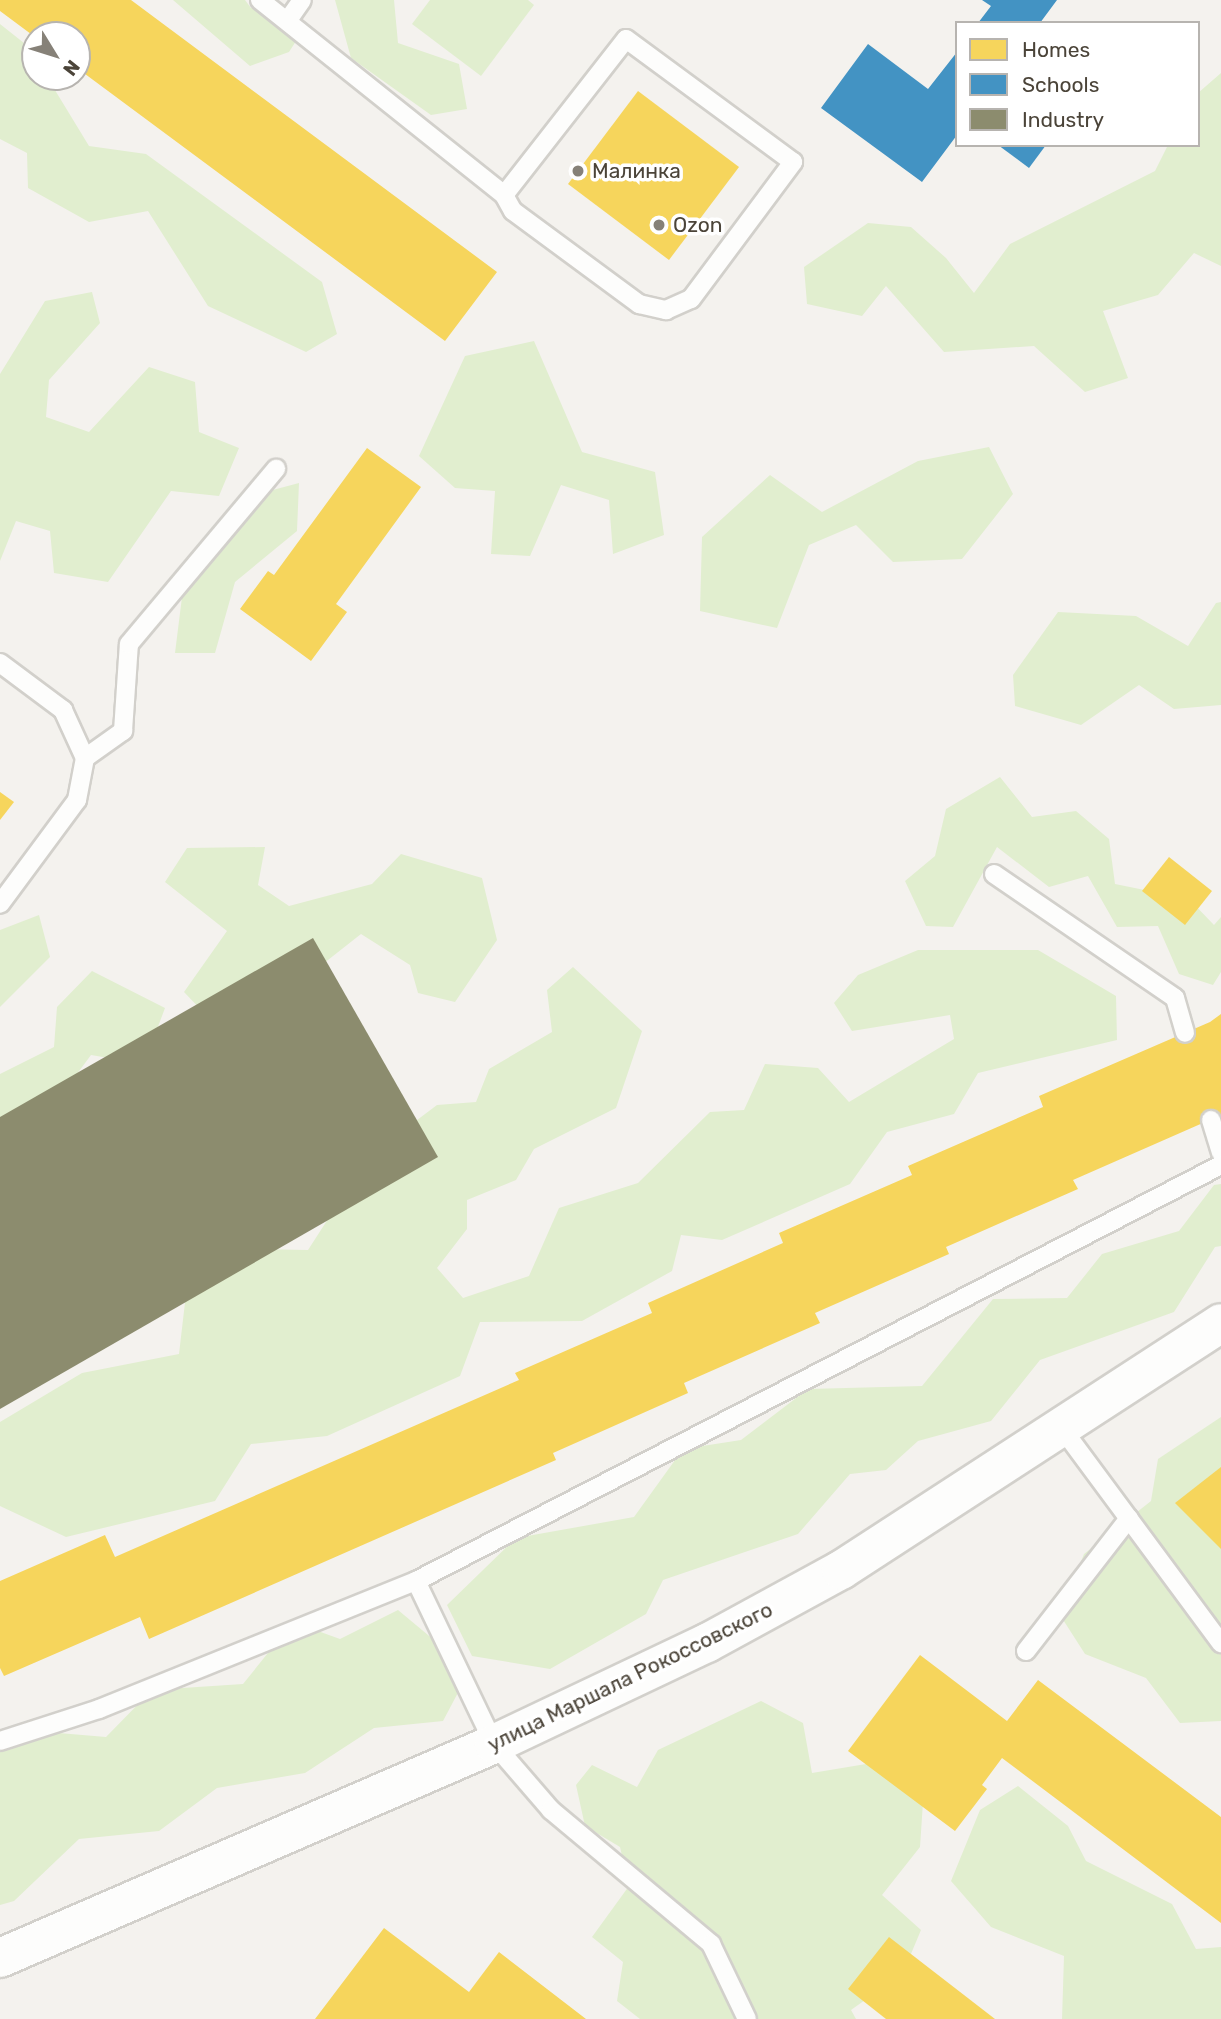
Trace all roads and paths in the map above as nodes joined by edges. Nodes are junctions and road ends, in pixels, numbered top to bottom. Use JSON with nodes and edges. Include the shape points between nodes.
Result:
{"nodes":[{"id":1,"x":260,"y":0,"type":"edge"},
{"id":2,"x":302,"y":0,"type":"edge"},
{"id":3,"x":288,"y":20,"type":"junction"},
{"id":4,"x":504,"y":195,"type":"junction"},
{"id":5,"x":276,"y":469,"type":"dead end"},
{"id":6,"x":0,"y":663,"type":"edge"},
{"id":7,"x":85,"y":758,"type":"junction"},
{"id":8,"x":994,"y":874,"type":"dead end"},
{"id":9,"x":0,"y":904,"type":"edge"},
{"id":10,"x":1185,"y":1033,"type":"dead end"},
{"id":11,"x":1211,"y":1120,"type":"dead end"},
{"id":12,"x":1221,"y":1153,"type":"edge"},
{"id":13,"x":1221,"y":1165,"type":"edge"},
{"id":14,"x":1221,"y":1323,"type":"edge"},
{"id":15,"x":1061,"y":1427,"type":"junction"},
{"id":16,"x":1129,"y":1518,"type":"junction"},
{"id":17,"x":416,"y":1581,"type":"junction"},
{"id":18,"x":1221,"y":1643,"type":"edge"},
{"id":19,"x":1026,"y":1651,"type":"dead end"},
{"id":20,"x":0,"y":1741,"type":"edge"},
{"id":21,"x":494,"y":1744,"type":"junction"},
{"id":22,"x":0,"y":1958,"type":"edge"},
{"id":23,"x":747,"y":2019,"type":"edge"}],
"edges":[{"from":1,"to":3,"type":"lane"},
{"from":2,"to":3,"type":"lane"},
{"from":3,"to":4,"type":"lane"},
{"from":4,"to":4,"type":"lane","via":[[513,211],[639,304],[666,310],[691,299],[793,162],[626,39]]},
{"from":5,"to":7,"type":"lane","via":[[130,644],[123,731]]},
{"from":6,"to":7,"type":"lane","via":[[63,710]]},
{"from":7,"to":9,"type":"lane","via":[[77,800]]},
{"from":8,"to":10,"type":"lane","via":[[1175,998]]},
{"from":11,"to":12,"type":"lane"},
{"from":13,"to":17,"type":"lane"},
{"from":14,"to":15,"type":"street","name":"улица Маршала Рокоссовского"},
{"from":15,"to":16,"type":"lane"},
{"from":15,"to":21,"type":"street","name":"улица Маршала Рокоссовского","via":[[841,1570],[707,1643]]},
{"from":16,"to":18,"type":"lane"},
{"from":16,"to":19,"type":"lane"},
{"from":17,"to":20,"type":"lane","via":[[99,1709]]},
{"from":17,"to":21,"type":"lane"},
{"from":21,"to":22,"type":"street","name":"улица Маршала Рокоссовского"},
{"from":21,"to":23,"type":"lane","via":[[551,1811],[711,1944]]}]}
